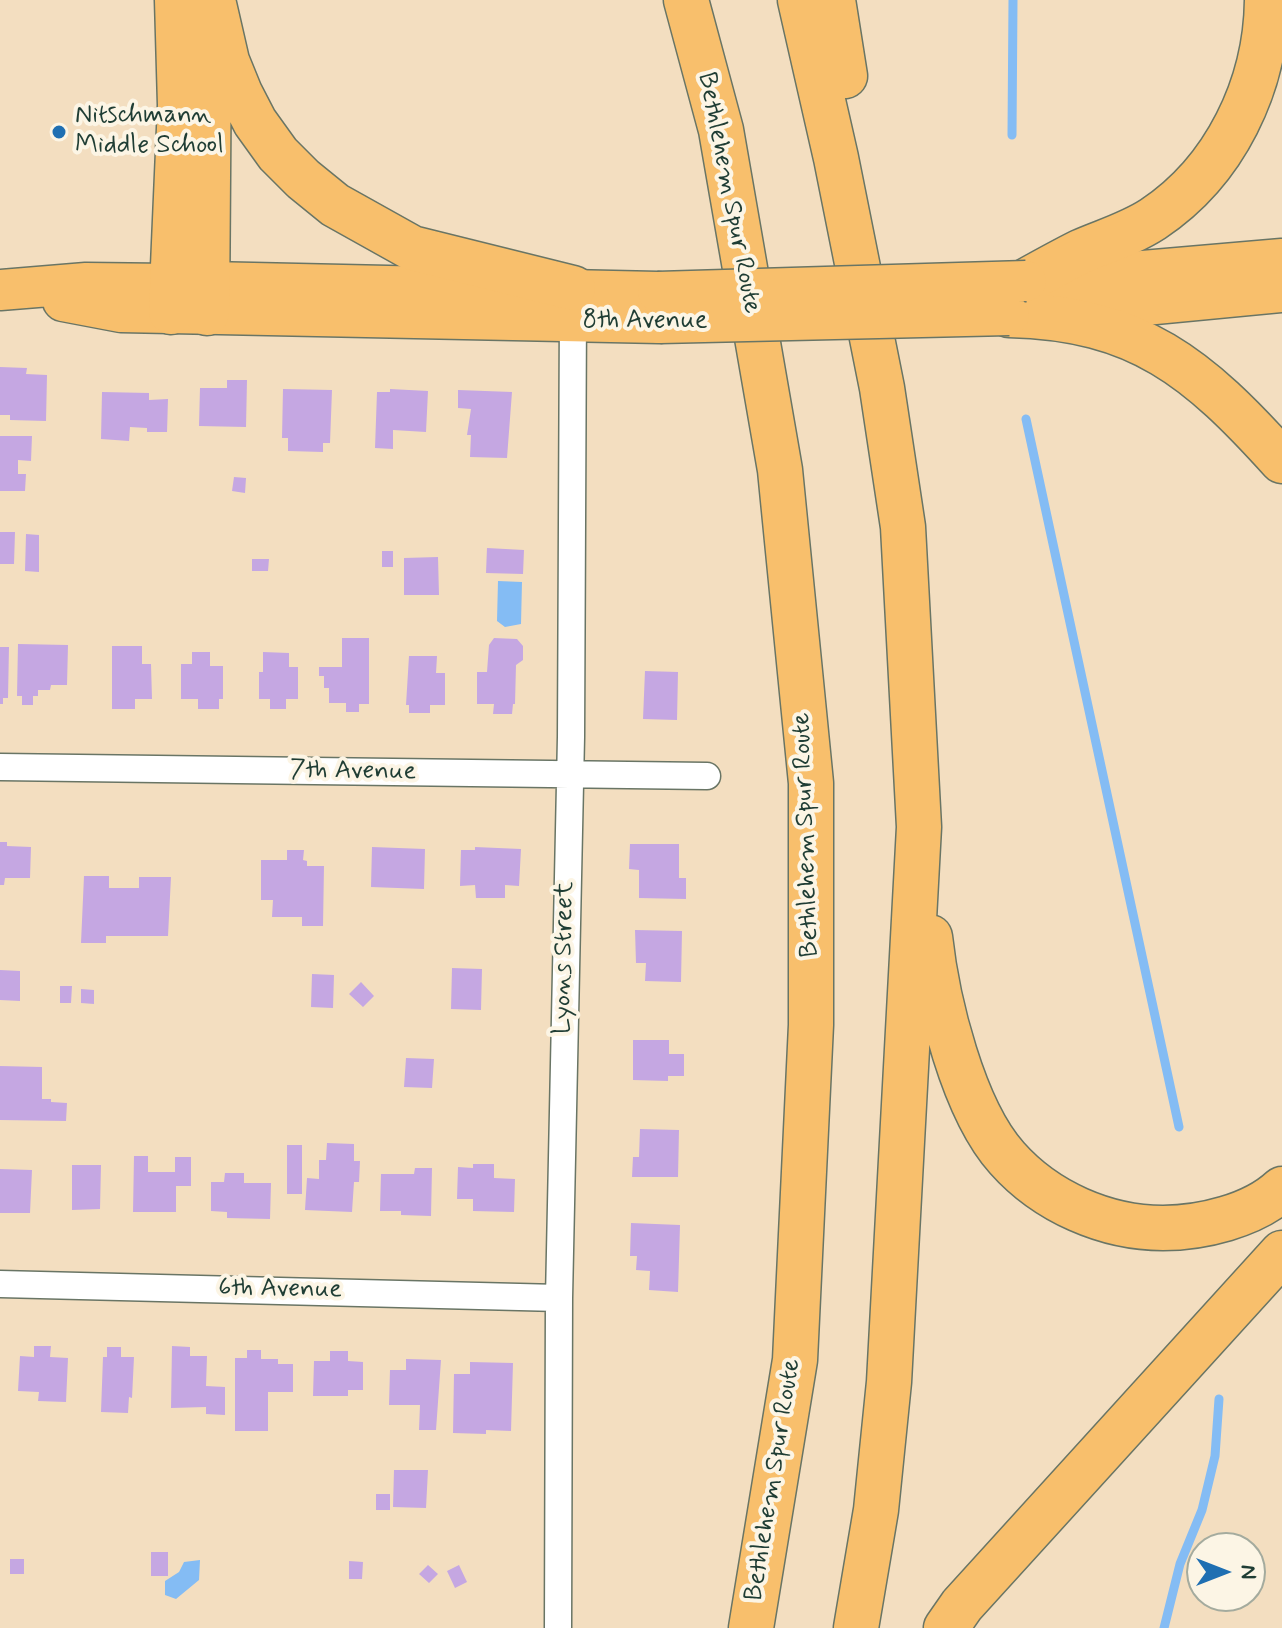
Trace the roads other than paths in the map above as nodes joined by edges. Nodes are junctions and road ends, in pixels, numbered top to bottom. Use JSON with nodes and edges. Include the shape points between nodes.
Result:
{"nodes":[{"id":1,"x":177,"y":0,"type":"edge"},
{"id":2,"x":212,"y":0,"type":"edge"},
{"id":3,"x":656,"y":0,"type":"edge"},
{"id":4,"x":686,"y":0,"type":"edge"},
{"id":5,"x":800,"y":0,"type":"edge"},
{"id":6,"x":833,"y":0,"type":"edge"},
{"id":7,"x":1267,"y":0,"type":"edge"},
{"id":8,"x":1282,"y":259,"type":"edge"},
{"id":9,"x":4,"y":290,"type":"edge"},
{"id":10,"x":1282,"y":292,"type":"edge"},
{"id":11,"x":190,"y":298,"type":"junction"},
{"id":12,"x":1017,"y":298,"type":"junction"},
{"id":13,"x":573,"y":305,"type":"junction"},
{"id":14,"x":882,"y":388,"type":"junction"},
{"id":15,"x":1282,"y":461,"type":"edge"},
{"id":16,"x":780,"y":470,"type":"junction"},
{"id":17,"x":0,"y":767,"type":"edge"},
{"id":18,"x":570,"y":775,"type":"junction"},
{"id":19,"x":707,"y":776,"type":"dead end"},
{"id":20,"x":919,"y":827,"type":"junction"},
{"id":21,"x":1282,"y":1189,"type":"edge"},
{"id":22,"x":1282,"y":1253,"type":"edge"},
{"id":23,"x":0,"y":1284,"type":"edge"},
{"id":24,"x":559,"y":1298,"type":"junction"},
{"id":25,"x":558,"y":1628,"type":"edge"},
{"id":26,"x":751,"y":1628,"type":"edge"},
{"id":27,"x":856,"y":1628,"type":"edge"},
{"id":28,"x":946,"y":1628,"type":"edge"}],
"edges":[{"from":1,"to":11,"type":"highway"},
{"from":2,"to":11,"type":"highway"},
{"from":2,"to":13,"type":"highway","via":[[227,61],[255,122],[278,154],[314,188],[412,248]]},
{"from":3,"to":16,"type":"highway"},
{"from":4,"to":16,"type":"highway","name":"Bethlehem Spur Route","via":[[721,130]]},
{"from":5,"to":14,"type":"highway"},
{"from":6,"to":14,"type":"highway","via":[[864,190]]},
{"from":7,"to":12,"type":"highway","via":[[1245,111],[1185,195],[1151,220],[1082,251]]},
{"from":8,"to":12,"type":"main road","name":"8th Avenue"},
{"from":9,"to":11,"type":"main road","name":"8th Avenue","via":[[86,283]]},
{"from":10,"to":12,"type":"main road","name":"8th Avenue","via":[[1076,313]]},
{"from":11,"to":13,"type":"main road","name":"8th Avenue"},
{"from":12,"to":13,"type":"main road","name":"8th Avenue","bridge":true},
{"from":12,"to":15,"type":"highway","via":[[1048,316],[1105,328],[1153,347],[1220,395]]},
{"from":13,"to":18,"type":"street","name":"Lyons Street"},
{"from":14,"to":20,"type":"highway","via":[[903,527]]},
{"from":16,"to":26,"type":"highway","name":"Bethlehem Spur Route","via":[[811,783],[811,1025],[795,1360]]},
{"from":17,"to":18,"type":"street","name":"7th Avenue"},
{"from":18,"to":19,"type":"street","name":"7th Avenue"},
{"from":18,"to":24,"type":"street","name":"Lyons Street"},
{"from":20,"to":21,"type":"highway","via":[[933,967],[958,1062],[978,1113],[1007,1158],[1045,1190],[1089,1216],[1137,1228],[1188,1228],[1236,1216]]},
{"from":20,"to":27,"type":"highway","via":[[889,1382],[876,1510]]},
{"from":22,"to":28,"type":"highway"},
{"from":23,"to":24,"type":"street","name":"6th Avenue"},
{"from":24,"to":25,"type":"street","name":"Lyons Street"}]}
